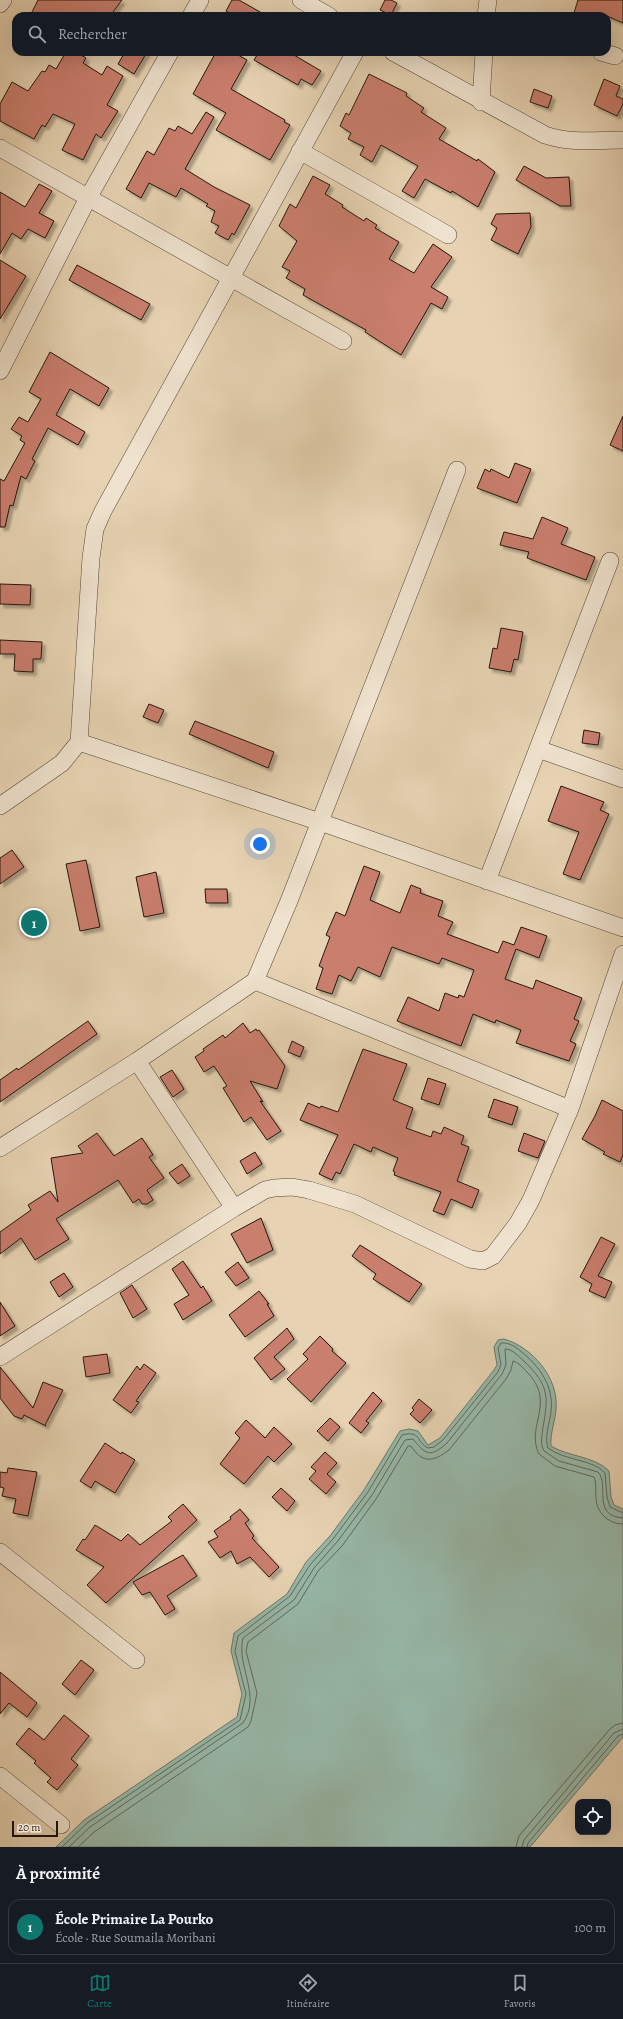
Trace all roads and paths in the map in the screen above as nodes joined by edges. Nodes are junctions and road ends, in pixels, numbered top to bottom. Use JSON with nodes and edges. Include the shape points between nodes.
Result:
{"nodes":[{"id":1,"x":3,"y":0,"type":"edge"},
{"id":2,"x":200,"y":0,"type":"edge"},
{"id":3,"x":301,"y":0,"type":"edge"},
{"id":4,"x":488,"y":0,"type":"edge"},
{"id":5,"x":0,"y":4,"type":"edge"},
{"id":6,"x":192,"y":12,"type":"edge"},
{"id":7,"x":322,"y":12,"type":"edge"},
{"id":8,"x":486,"y":12,"type":"edge"},
{"id":9,"x":168,"y":56,"type":"edge"},
{"id":10,"x":353,"y":56,"type":"edge"},
{"id":11,"x":400,"y":56,"type":"edge"},
{"id":12,"x":484,"y":56,"type":"edge"},
{"id":13,"x":481,"y":102,"type":"junction"},
{"id":14,"x":623,"y":140,"type":"edge"},
{"id":15,"x":0,"y":148,"type":"edge"},
{"id":16,"x":300,"y":151,"type":"junction"},
{"id":17,"x":88,"y":198,"type":"junction"},
{"id":18,"x":448,"y":235,"type":"dead end"},
{"id":19,"x":230,"y":278,"type":"junction"},
{"id":20,"x":343,"y":341,"type":"dead end"},
{"id":21,"x":0,"y":371,"type":"edge"},
{"id":22,"x":457,"y":470,"type":"dead end"},
{"id":23,"x":610,"y":560,"type":"dead end"},
{"id":24,"x":79,"y":742,"type":"junction"},
{"id":25,"x":538,"y":749,"type":"junction"},
{"id":26,"x":623,"y":779,"type":"edge"},
{"id":27,"x":0,"y":806,"type":"edge"},
{"id":28,"x":320,"y":822,"type":"junction"},
{"id":29,"x":487,"y":881,"type":"junction"},
{"id":30,"x":623,"y":928,"type":"edge"},
{"id":31,"x":623,"y":954,"type":"edge"},
{"id":32,"x":255,"y":981,"type":"junction"},
{"id":33,"x":137,"y":1061,"type":"junction"},
{"id":34,"x":570,"y":1109,"type":"junction"},
{"id":35,"x":0,"y":1148,"type":"edge"},
{"id":36,"x":234,"y":1208,"type":"junction"},
{"id":37,"x":0,"y":1357,"type":"edge"},
{"id":38,"x":0,"y":1554,"type":"edge"},
{"id":39,"x":136,"y":1660,"type":"dead end"},
{"id":40,"x":0,"y":1776,"type":"edge"},
{"id":41,"x":61,"y":1825,"type":"dead end"}],
"edges":[{"from":1,"to":5,"type":"street"},
{"from":2,"to":6,"type":"street"},
{"from":3,"to":7,"type":"street"},
{"from":4,"to":8,"type":"street"},
{"from":9,"to":17,"type":"street"},
{"from":10,"to":16,"type":"street"},
{"from":11,"to":13,"type":"street"},
{"from":12,"to":13,"type":"street"},
{"from":13,"to":14,"type":"street","via":[[558,140]]},
{"from":15,"to":17,"type":"street"},
{"from":16,"to":18,"type":"street"},
{"from":16,"to":19,"type":"street"},
{"from":17,"to":19,"type":"street"},
{"from":17,"to":21,"type":"street"},
{"from":19,"to":20,"type":"street"},
{"from":19,"to":24,"type":"street","via":[[95,529]]},
{"from":22,"to":28,"type":"street"},
{"from":23,"to":25,"type":"street"},
{"from":24,"to":27,"type":"street","via":[[62,763]]},
{"from":24,"to":28,"type":"street"},
{"from":25,"to":26,"type":"street"},
{"from":25,"to":29,"type":"street"},
{"from":28,"to":29,"type":"street"},
{"from":28,"to":32,"type":"street"},
{"from":29,"to":30,"type":"street"},
{"from":31,"to":34,"type":"street"},
{"from":32,"to":33,"type":"street"},
{"from":32,"to":34,"type":"street"},
{"from":33,"to":35,"type":"street"},
{"from":33,"to":36,"type":"street"},
{"from":34,"to":36,"type":"street","via":[[531,1200],[507,1238],[488,1260],[470,1259],[355,1204],[309,1190],[292,1187],[265,1190]]},
{"from":36,"to":37,"type":"street"},
{"from":38,"to":39,"type":"street"},
{"from":40,"to":41,"type":"street"}]}
